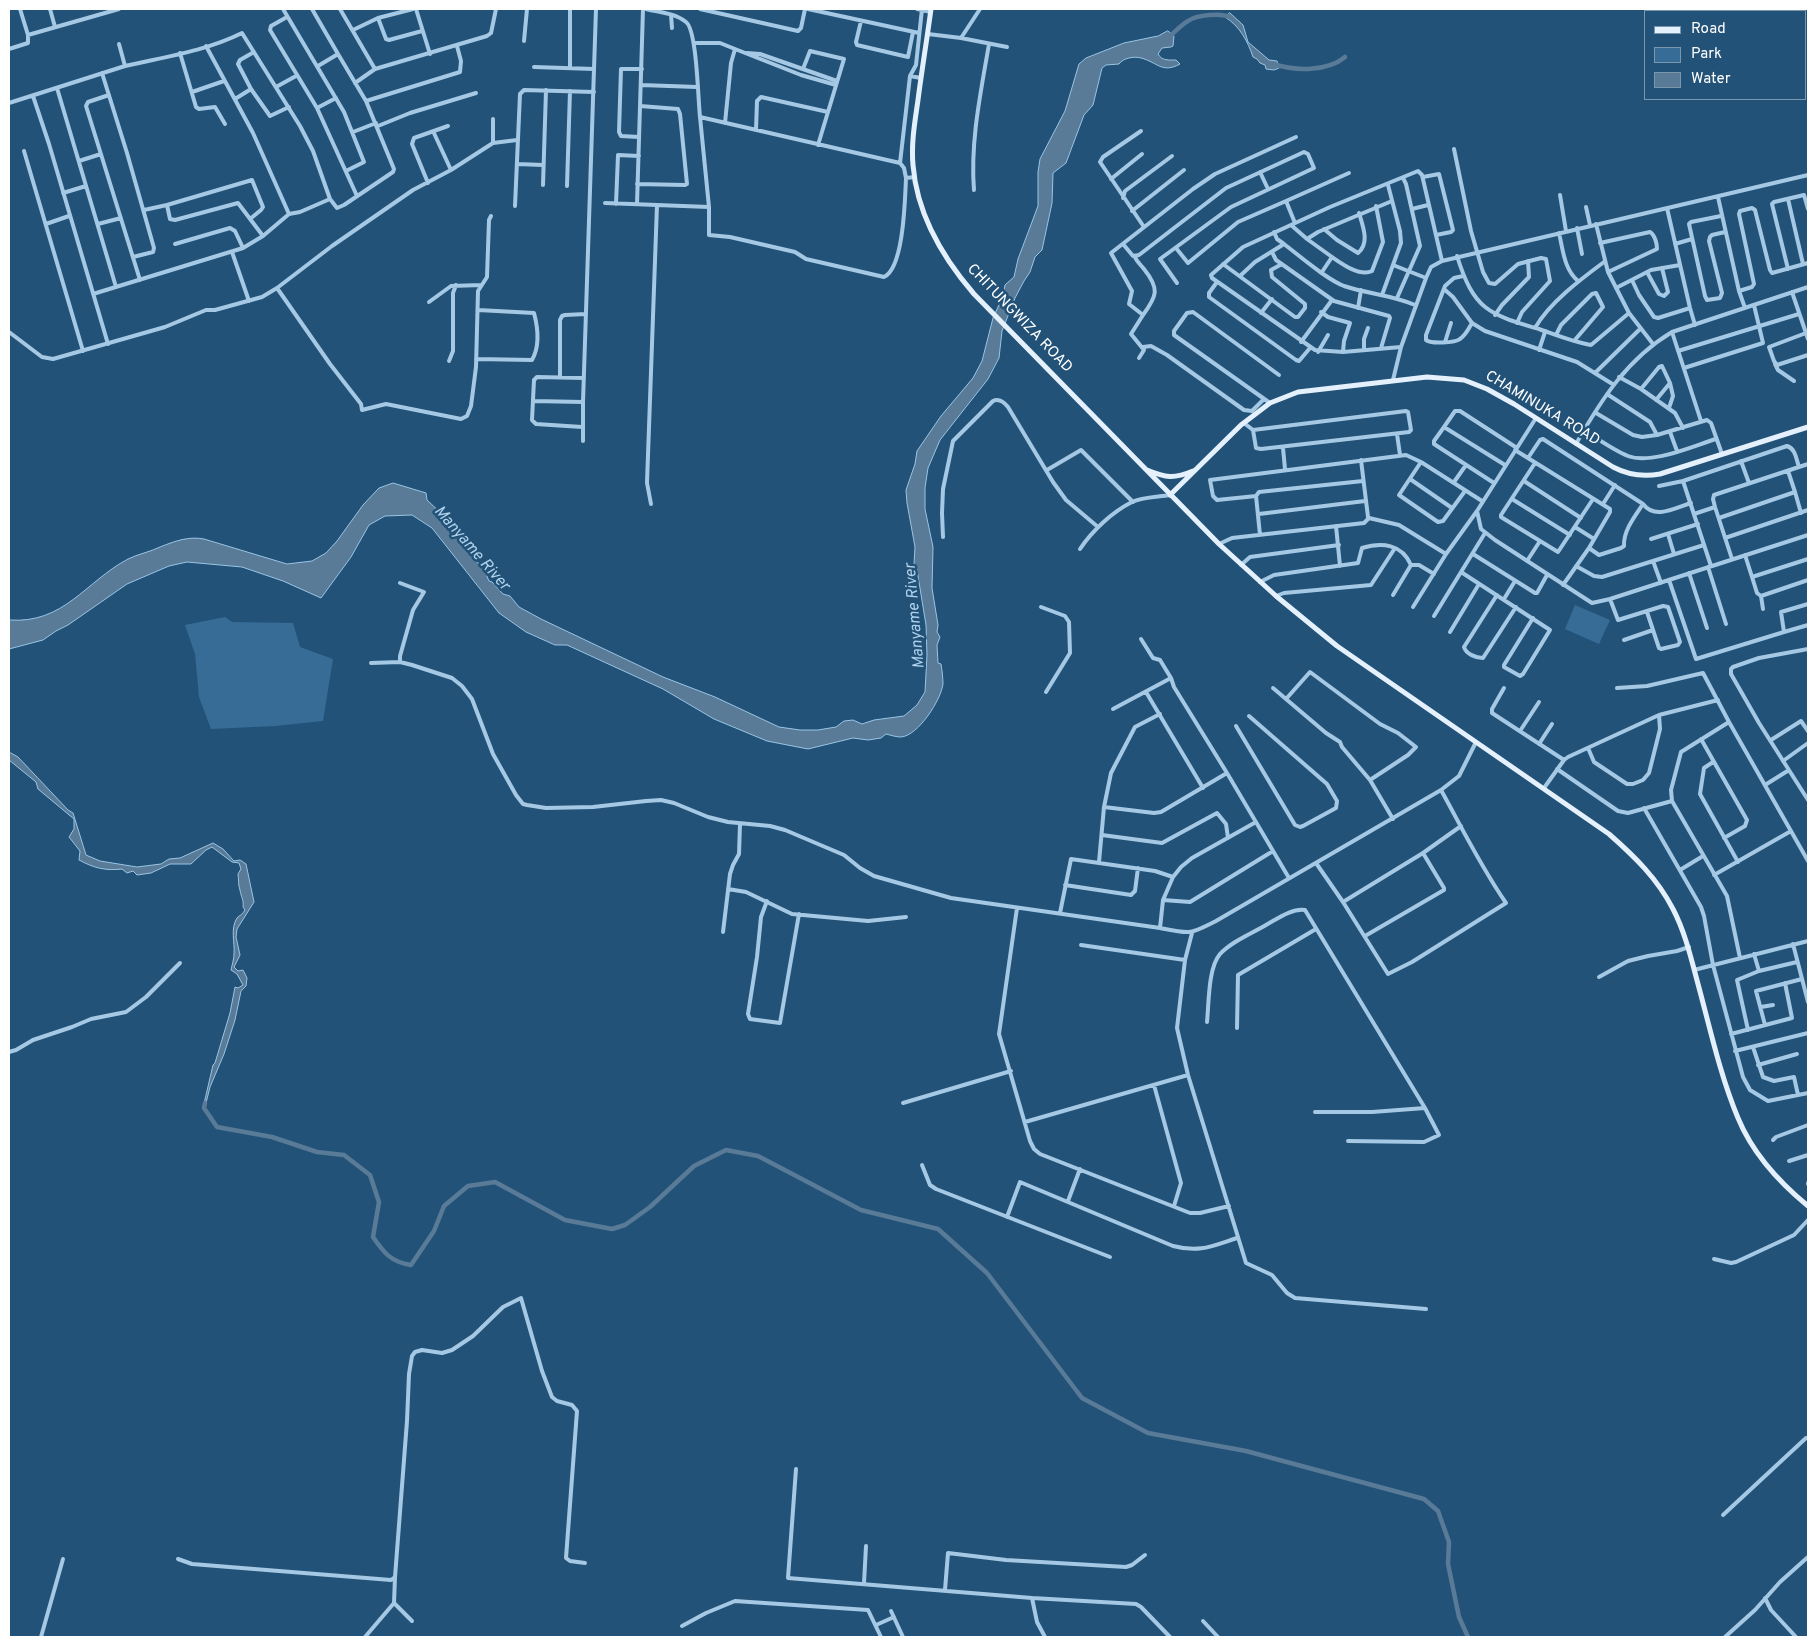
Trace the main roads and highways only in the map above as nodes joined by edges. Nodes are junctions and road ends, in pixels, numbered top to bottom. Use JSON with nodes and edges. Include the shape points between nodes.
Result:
{"nodes":[{"id":1,"x":931,"y":10,"type":"edge"},
{"id":2,"x":1808,"y":427,"type":"edge"},
{"id":3,"x":1143,"y":468,"type":"junction"},
{"id":4,"x":1196,"y":470,"type":"junction"},
{"id":5,"x":1170,"y":495,"type":"junction"},
{"id":6,"x":1808,"y":1206,"type":"edge"}],
"edges":[{"from":1,"to":3,"type":"main road","name":"CHITUNGWIZA ROAD","via":[[913,149],[916,189],[926,221],[962,280]]},
{"from":2,"to":4,"type":"main road","name":"CHAMINUKA ROAD","via":[[1660,474],[1640,476],[1620,471],[1506,399],[1464,380],[1437,376],[1298,392],[1270,403],[1244,423]]},
{"from":3,"to":4,"type":"main road","via":[[1172,477]]},
{"from":3,"to":5,"type":"main road","name":"CHITUNGWIZA ROAD"},
{"from":4,"to":5,"type":"main road","name":"CHAMINUKA ROAD"},
{"from":5,"to":6,"type":"main road","name":"CHITUNGWIZA ROAD","via":[[1241,565],[1338,646],[1609,834],[1638,859],[1673,909],[1689,947],[1738,1118],[1758,1152],[1788,1190]]}]}
